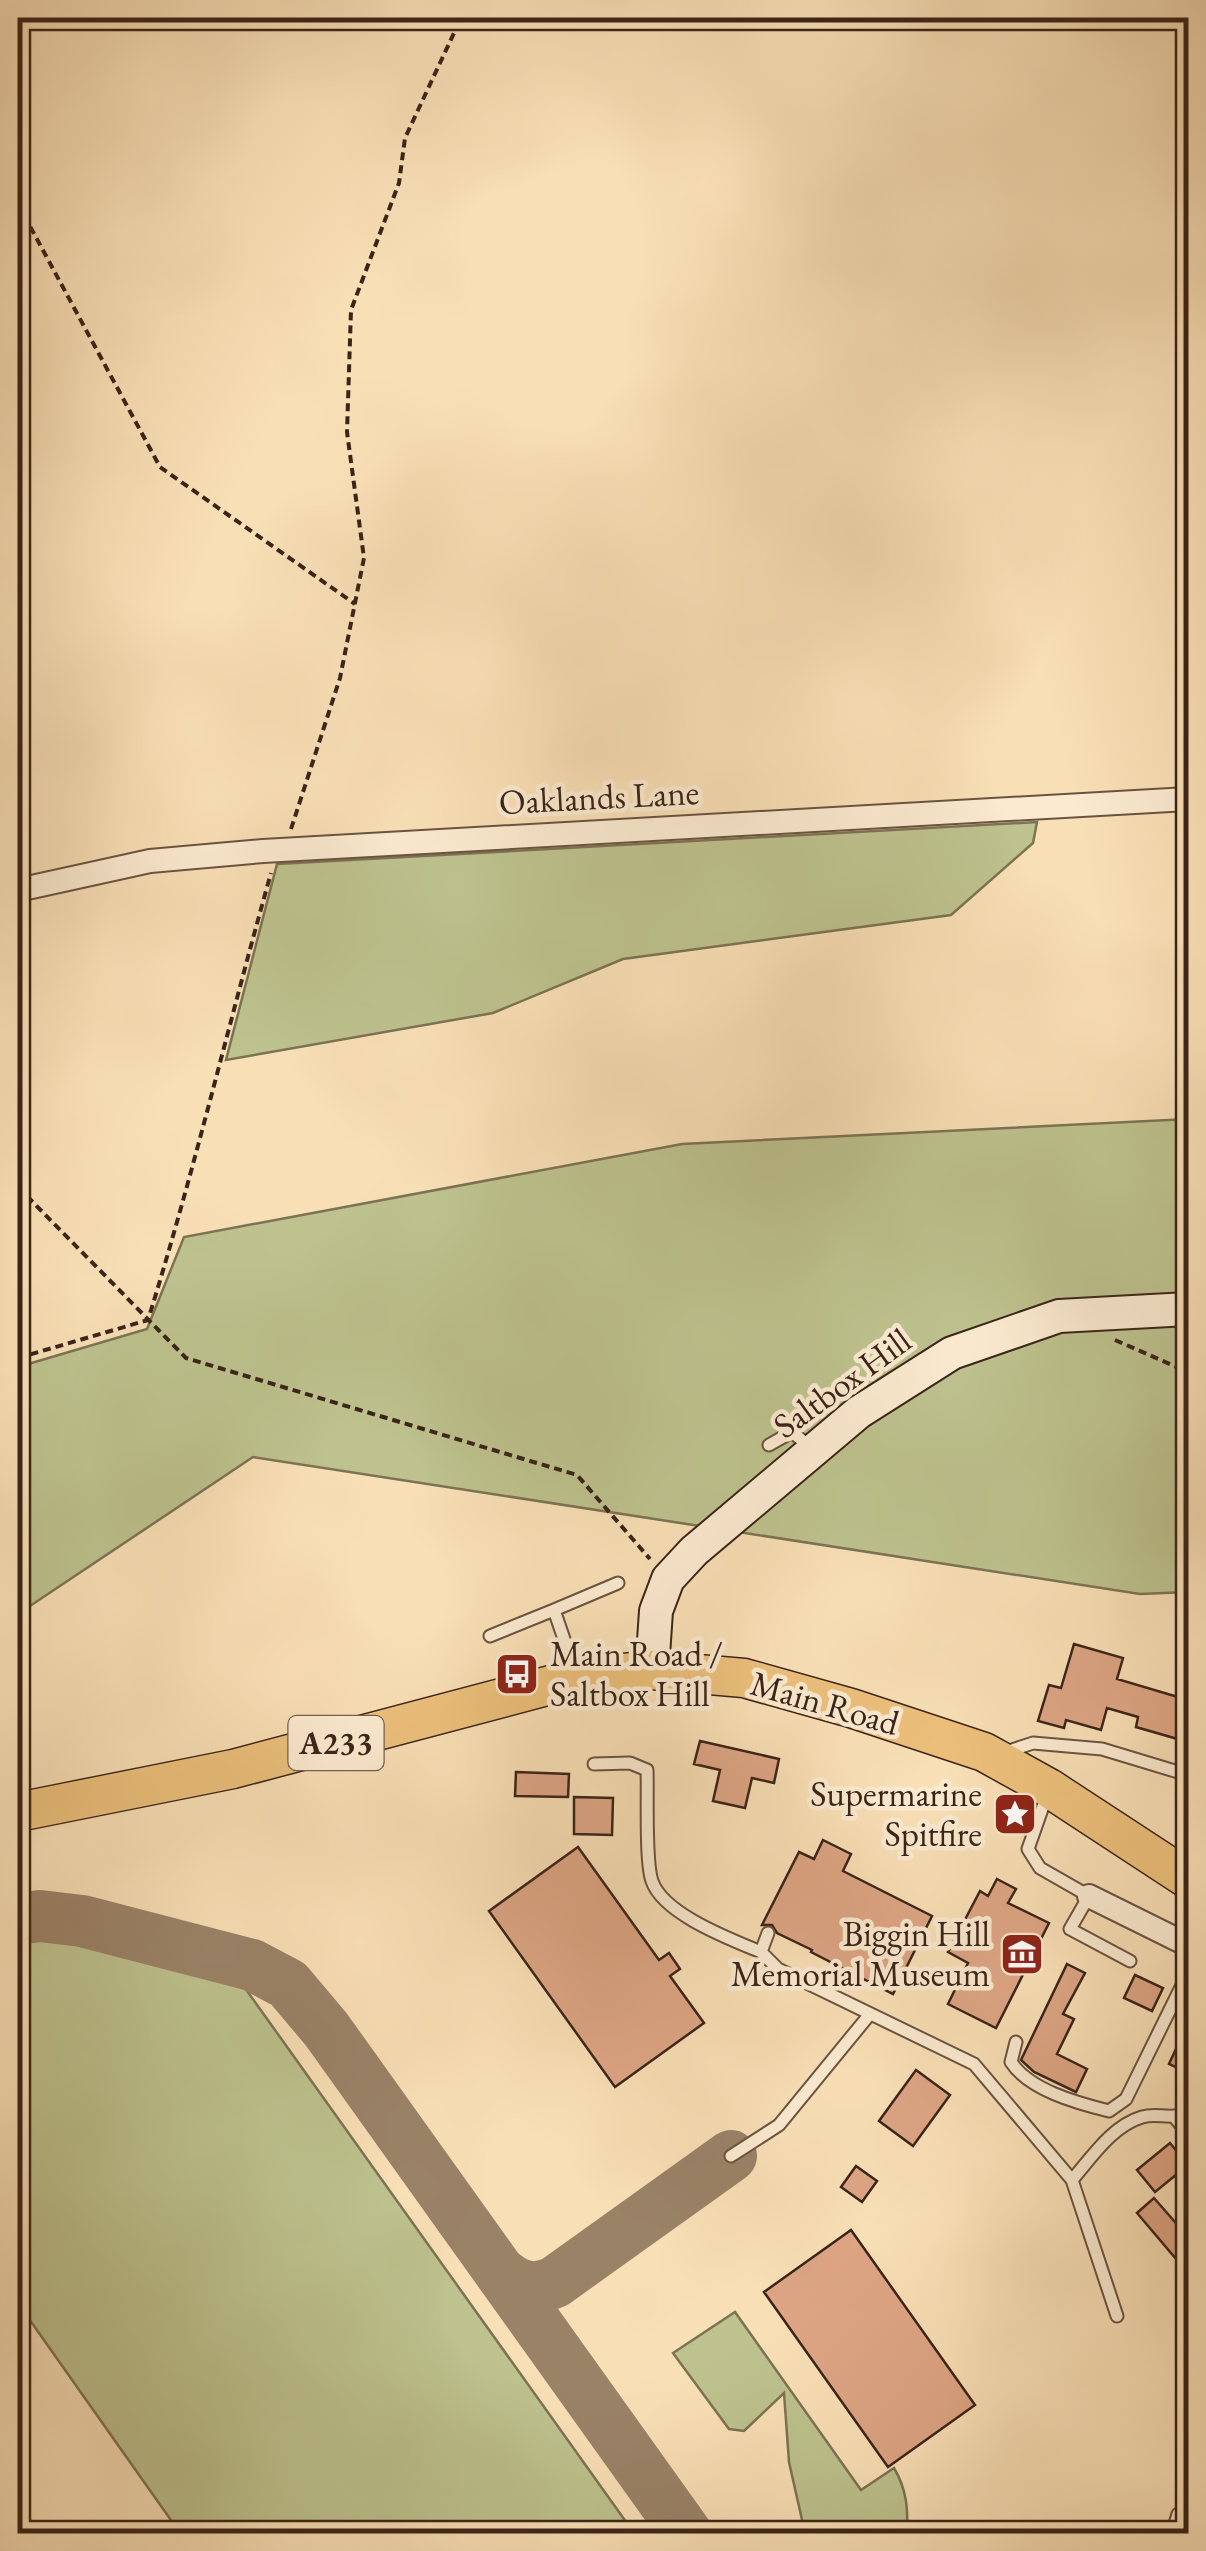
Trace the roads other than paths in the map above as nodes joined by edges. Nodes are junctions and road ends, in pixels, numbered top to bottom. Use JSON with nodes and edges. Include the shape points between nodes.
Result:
{"nodes":[{"id":1,"x":1188,"y":800,"type":"edge"},
{"id":2,"x":18,"y":890,"type":"edge"},
{"id":3,"x":1188,"y":1309,"type":"edge"},
{"id":4,"x":770,"y":1445,"type":"dead end"},
{"id":5,"x":814,"y":1450,"type":"junction"},
{"id":6,"x":618,"y":1583,"type":"dead end"},
{"id":7,"x":554,"y":1610,"type":"junction"},
{"id":8,"x":490,"y":1636,"type":"dead end"},
{"id":9,"x":652,"y":1670,"type":"junction"},
{"id":10,"x":577,"y":1678,"type":"junction"},
{"id":11,"x":993,"y":1757,"type":"junction"},
{"id":12,"x":594,"y":1764,"type":"dead end"},
{"id":13,"x":1188,"y":1776,"type":"edge"},
{"id":14,"x":1049,"y":1788,"type":"junction"},
{"id":15,"x":18,"y":1812,"type":"edge"},
{"id":16,"x":1188,"y":1879,"type":"edge"},
{"id":17,"x":1089,"y":1896,"type":"junction"},
{"id":18,"x":768,"y":1933,"type":"dead end"},
{"id":19,"x":1188,"y":1945,"type":"edge"},
{"id":20,"x":761,"y":1952,"type":"junction"},
{"id":21,"x":1130,"y":1961,"type":"dead end"},
{"id":22,"x":1188,"y":1973,"type":"edge"},
{"id":23,"x":870,"y":2014,"type":"junction"},
{"id":24,"x":1016,"y":2042,"type":"dead end"},
{"id":25,"x":1188,"y":2112,"type":"edge"},
{"id":26,"x":1176,"y":2118,"type":"junction"},
{"id":27,"x":1188,"y":2133,"type":"edge"},
{"id":28,"x":731,"y":2156,"type":"dead end"},
{"id":29,"x":1072,"y":2180,"type":"junction"},
{"id":30,"x":1117,"y":2316,"type":"dead end"},
{"id":31,"x":1178,"y":2514,"type":"dead end"},
{"id":32,"x":1172,"y":2534,"type":"edge"}],
"edges":[{"from":1,"to":2,"type":"street","name":"Oaklands Lane","via":[[277,850],[150,861]]},
{"from":3,"to":5,"type":"street","name":"Saltbox Hill","via":[[1059,1316],[952,1353],[859,1412]]},
{"from":4,"to":5,"type":"lane","via":[[792,1432]]},
{"from":5,"to":9,"type":"street","name":"Saltbox Hill","via":[[668,1578],[656,1611]]},
{"from":6,"to":7,"type":"lane"},
{"from":7,"to":8,"type":"lane"},
{"from":7,"to":10,"type":"lane"},
{"from":9,"to":10,"type":"main road","name":"Main Road","number":"A233"},
{"from":9,"to":11,"type":"main road","name":"Main Road","number":"A233","via":[[744,1678]]},
{"from":10,"to":15,"type":"main road","name":"Main Road","number":"A233","via":[[232,1769]]},
{"from":11,"to":13,"type":"lane","via":[[1033,1743],[1068,1746]]},
{"from":11,"to":14,"type":"main road","name":"Main Road","number":"A233"},
{"from":12,"to":20,"type":"lane","via":[[648,1770],[651,1880],[666,1904]]},
{"from":14,"to":16,"type":"main road","name":"Main Road","number":"A233"},
{"from":14,"to":17,"type":"lane","via":[[1028,1848],[1040,1868]]},
{"from":17,"to":19,"type":"street"},
{"from":17,"to":21,"type":"lane","via":[[1070,1929]]},
{"from":18,"to":20,"type":"lane"},
{"from":20,"to":23,"type":"lane","via":[[778,1969]]},
{"from":22,"to":24,"type":"lane","via":[[1126,2099],[1109,2111],[1020,2076],[1011,2062]]},
{"from":23,"to":28,"type":"lane","via":[[779,2125]]},
{"from":23,"to":29,"type":"lane","via":[[974,2064]]},
{"from":25,"to":26,"type":"lane"},
{"from":26,"to":27,"type":"lane"},
{"from":26,"to":29,"type":"lane","via":[[1145,2116],[1115,2131]]},
{"from":29,"to":30,"type":"lane"},
{"from":31,"to":32,"type":"lane"}]}
